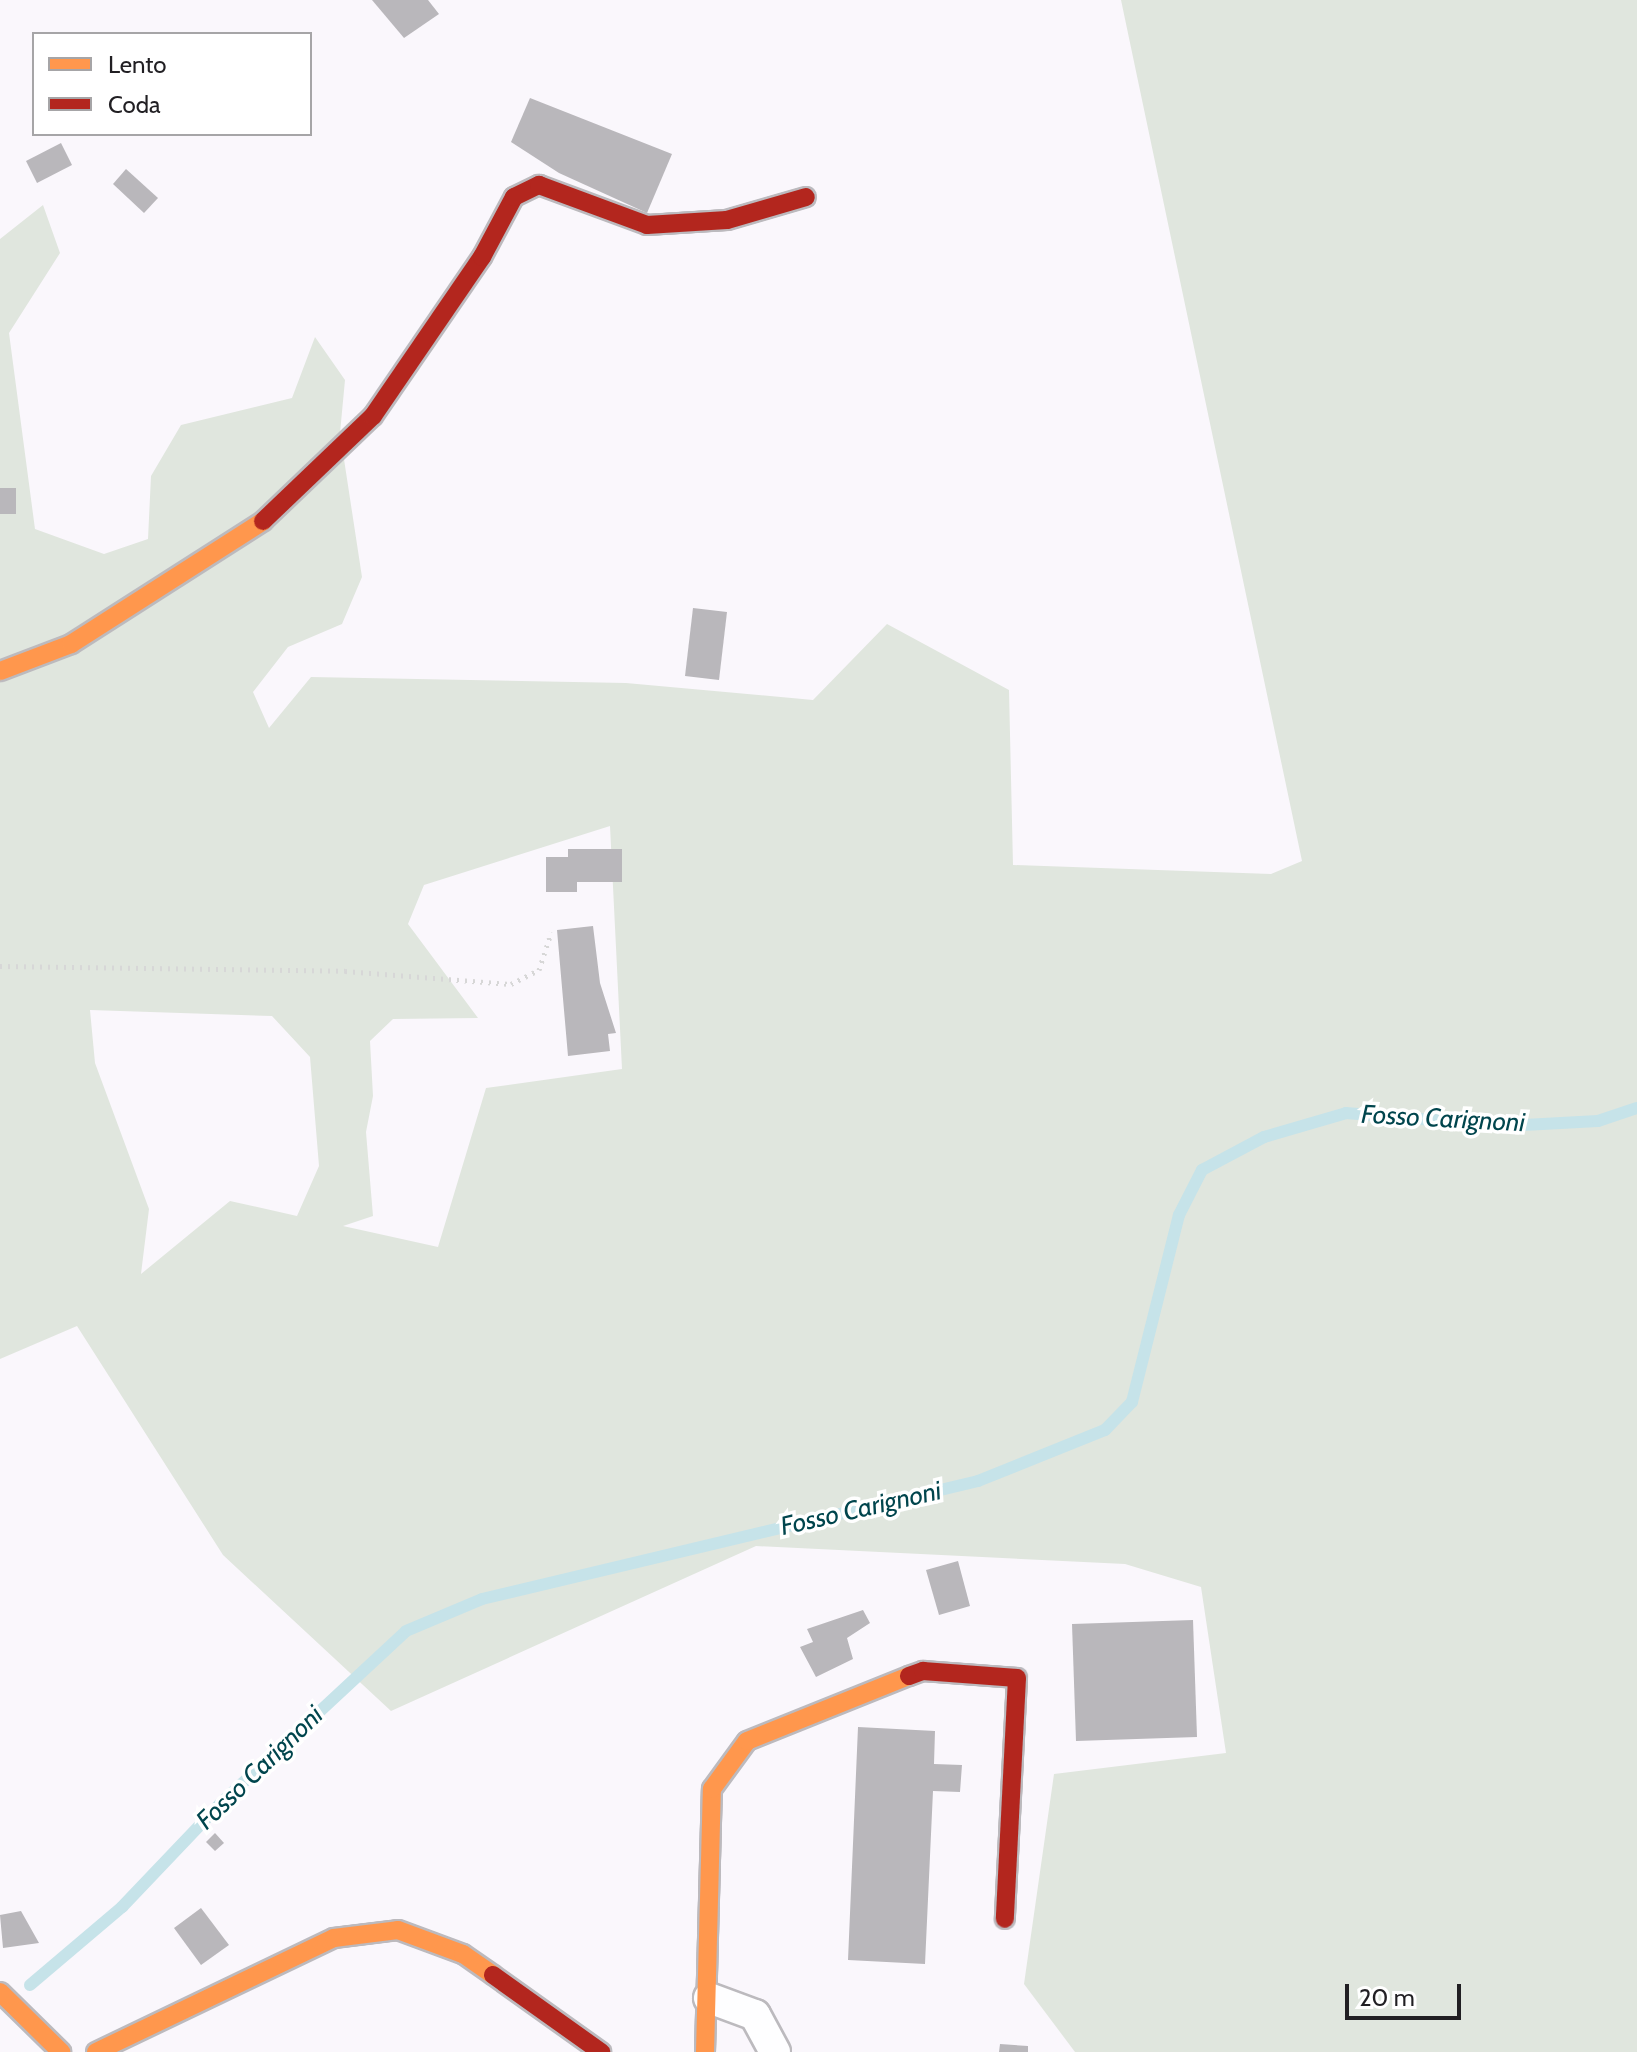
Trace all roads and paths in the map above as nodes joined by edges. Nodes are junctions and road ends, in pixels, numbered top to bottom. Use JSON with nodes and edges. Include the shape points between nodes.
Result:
{"nodes":[{"id":1,"x":806,"y":197,"type":"dead end"},
{"id":2,"x":0,"y":671,"type":"edge"},
{"id":3,"x":551,"y":932,"type":"dead end"},
{"id":4,"x":0,"y":966,"type":"edge"},
{"id":5,"x":1005,"y":1919,"type":"dead end"},
{"id":6,"x":0,"y":1992,"type":"edge"},
{"id":7,"x":709,"y":1998,"type":"junction"},
{"id":8,"x":61,"y":2052,"type":"edge"},
{"id":9,"x":96,"y":2052,"type":"edge"},
{"id":10,"x":601,"y":2052,"type":"edge"},
{"id":11,"x":705,"y":2052,"type":"edge"},
{"id":12,"x":775,"y":2052,"type":"edge"}],
"edges":[{"from":1,"to":2,"type":"street","via":[[727,220],[647,225],[539,185],[514,197],[482,257],[373,416],[255,529],[71,644]]},
{"from":3,"to":4,"type":"path","via":[[539,970],[511,984],[345,971]]},
{"from":5,"to":7,"type":"street","via":[[1017,1678],[923,1671],[747,1741],[712,1789]]},
{"from":6,"to":8,"type":"street"},
{"from":7,"to":11,"type":"street"},
{"from":7,"to":12,"type":"street","via":[[755,2015]]},
{"from":9,"to":10,"type":"street","via":[[334,1938],[398,1930],[463,1954]]}]}
